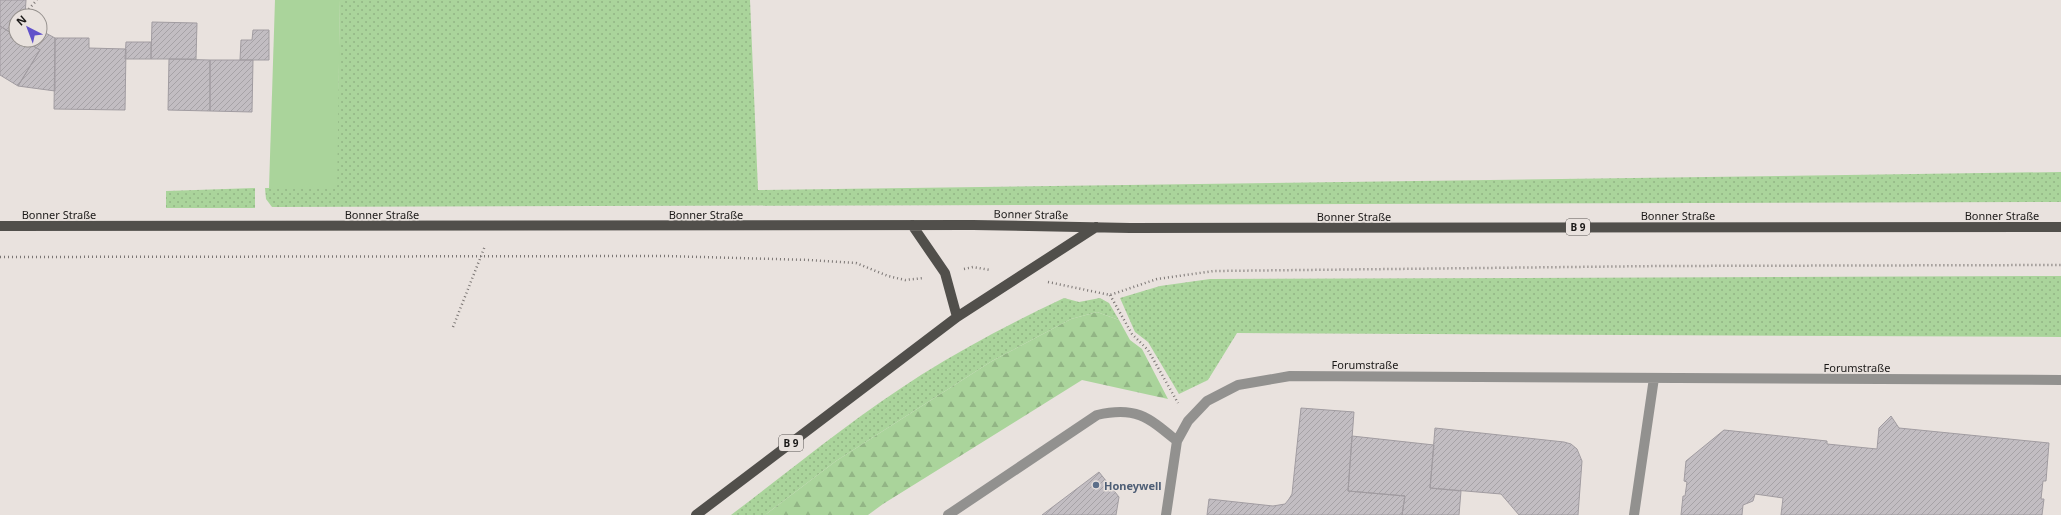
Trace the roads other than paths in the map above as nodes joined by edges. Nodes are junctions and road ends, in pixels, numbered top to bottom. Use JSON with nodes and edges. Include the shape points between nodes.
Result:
{"nodes":[{"id":1,"x":912,"y":225,"type":"junction"},
{"id":2,"x":0,"y":226,"type":"edge"},
{"id":3,"x":1096,"y":227,"type":"junction"},
{"id":4,"x":2061,"y":227,"type":"edge"},
{"id":5,"x":957,"y":317,"type":"junction"},
{"id":6,"x":1654,"y":378,"type":"junction"},
{"id":7,"x":2061,"y":380,"type":"edge"},
{"id":8,"x":1177,"y":441,"type":"junction"},
{"id":9,"x":696,"y":515,"type":"edge"},
{"id":10,"x":948,"y":515,"type":"edge"},
{"id":11,"x":1166,"y":515,"type":"edge"},
{"id":12,"x":1634,"y":515,"type":"edge"}],
"edges":[{"from":1,"to":2,"type":"main road","name":"Bonner Straße"},
{"from":1,"to":3,"type":"main road","name":"Bonner Straße"},
{"from":1,"to":5,"type":"main road","via":[[945,273]]},
{"from":3,"to":4,"type":"main road","name":"Bonner Straße","number":"B 9"},
{"from":3,"to":5,"type":"main road","number":"B 9"},
{"from":5,"to":9,"type":"main road","number":"B 9"},
{"from":6,"to":7,"type":"street","name":"Forumstraße"},
{"from":6,"to":8,"type":"street","name":"Forumstraße","via":[[1290,376],[1238,385],[1207,401],[1188,421]]},
{"from":6,"to":12,"type":"street"},
{"from":8,"to":10,"type":"street","via":[[1154,422],[1134,412],[1115,411],[1097,415]]},
{"from":8,"to":11,"type":"street","name":"Forumstraße"}]}
